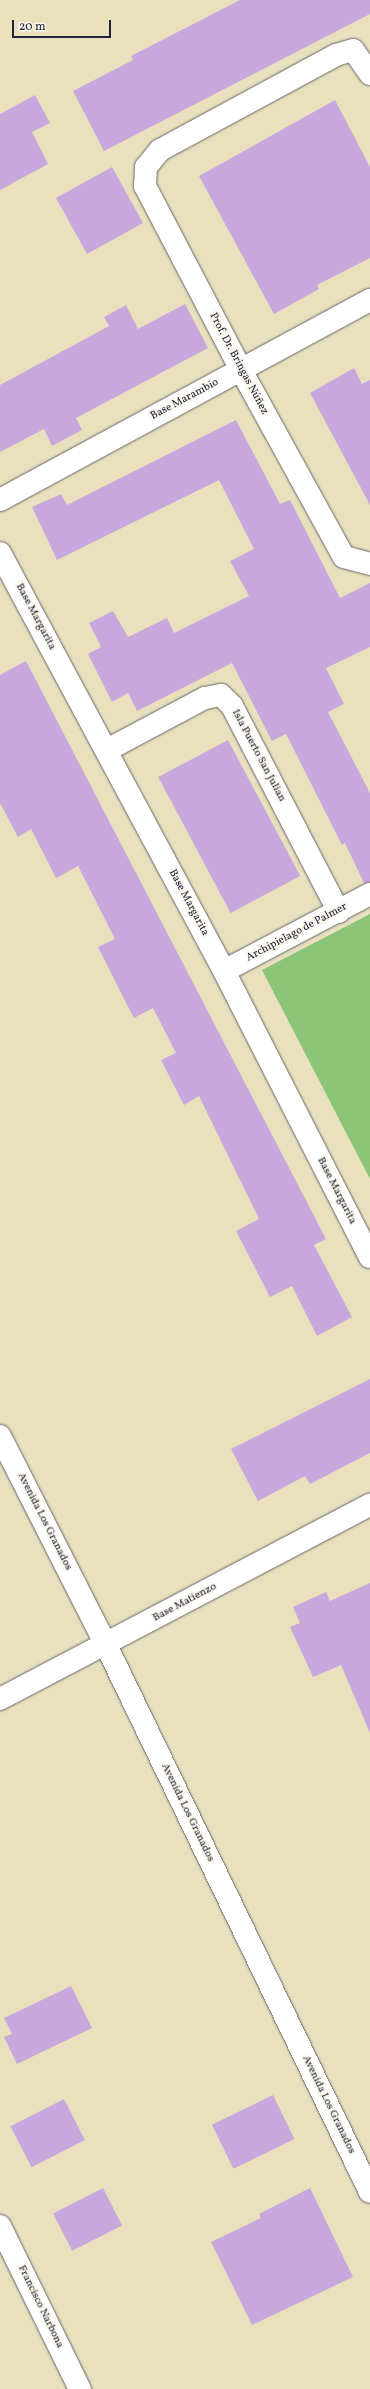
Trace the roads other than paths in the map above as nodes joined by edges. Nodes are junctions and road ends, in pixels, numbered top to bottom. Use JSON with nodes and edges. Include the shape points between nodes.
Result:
{"nodes":[{"id":1,"x":370,"y":74,"type":"edge"},
{"id":2,"x":370,"y":300,"type":"edge"},
{"id":3,"x":241,"y":370,"type":"junction"},
{"id":4,"x":0,"y":500,"type":"edge"},
{"id":5,"x":0,"y":553,"type":"edge"},
{"id":6,"x":370,"y":564,"type":"edge"},
{"id":7,"x":107,"y":750,"type":"junction"},
{"id":8,"x":370,"y":894,"type":"edge"},
{"id":9,"x":339,"y":912,"type":"junction"},
{"id":10,"x":224,"y":971,"type":"junction"},
{"id":11,"x":370,"y":1256,"type":"edge"},
{"id":12,"x":0,"y":1436,"type":"edge"},
{"id":13,"x":370,"y":1504,"type":"edge"},
{"id":14,"x":106,"y":1645,"type":"junction"},
{"id":15,"x":0,"y":1699,"type":"edge"},
{"id":16,"x":370,"y":2192,"type":"edge"},
{"id":17,"x":0,"y":2226,"type":"edge"},
{"id":18,"x":80,"y":2389,"type":"edge"}],
"edges":[{"from":1,"to":3,"type":"street","name":"Prof. Dr. Bringas Núñez","via":[[353,50],[336,55],[160,150],[146,166],[145,186]]},
{"from":2,"to":3,"type":"street","name":"Base Marambio"},
{"from":3,"to":4,"type":"street","name":"Base Marambio"},
{"from":3,"to":6,"type":"street","name":"Prof. Dr. Bringas Núñez","via":[[344,557]]},
{"from":5,"to":7,"type":"street","name":"Base Margarita"},
{"from":7,"to":9,"type":"street","name":"Isla Puerto San Julian","via":[[205,698],[221,695],[232,706]]},
{"from":7,"to":10,"type":"street","name":"Base Margarita"},
{"from":8,"to":9,"type":"street","name":"Archipielago de Palmer"},
{"from":9,"to":10,"type":"street","name":"Archipielago de Palmer"},
{"from":10,"to":11,"type":"street","name":"Base Margarita"},
{"from":12,"to":14,"type":"street","name":"Avenida Los Granados"},
{"from":13,"to":14,"type":"street","name":"Base Matienzo"},
{"from":14,"to":15,"type":"street","name":"Base Matienzo"},
{"from":14,"to":16,"type":"street","name":"Avenida Los Granados"},
{"from":17,"to":18,"type":"street","name":"Francisco Narbona"}]}
